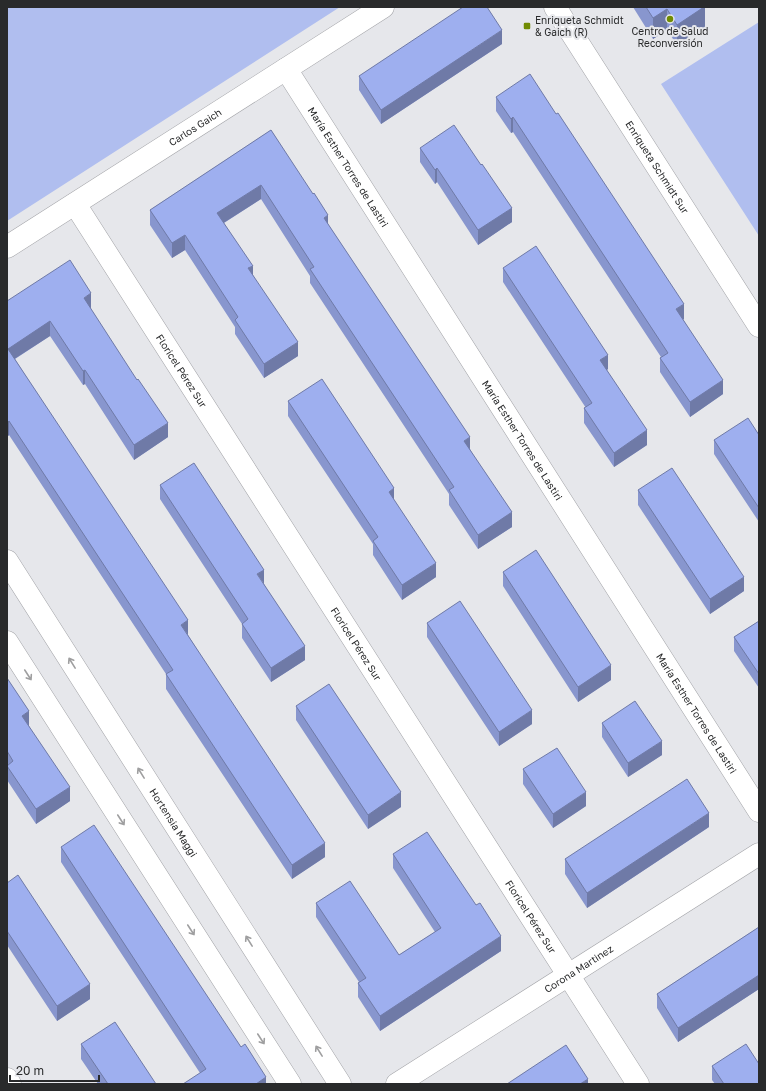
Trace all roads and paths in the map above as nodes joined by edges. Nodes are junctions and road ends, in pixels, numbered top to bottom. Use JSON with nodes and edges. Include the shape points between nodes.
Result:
{"nodes":[{"id":1,"x":383,"y":7,"type":"edge"},
{"id":2,"x":555,"y":7,"type":"edge"},
{"id":3,"x":286,"y":69,"type":"junction"},
{"id":4,"x":75,"y":204,"type":"junction"},
{"id":5,"x":7,"y":247,"type":"edge"},
{"id":6,"x":756,"y":315,"type":"edge"},
{"id":7,"x":7,"y":561,"type":"edge"},
{"id":8,"x":7,"y":642,"type":"edge"},
{"id":9,"x":759,"y":811,"type":"edge"},
{"id":10,"x":759,"y":854,"type":"edge"},
{"id":11,"x":568,"y":975,"type":"junction"},
{"id":12,"x":7,"y":1079,"type":"edge"},
{"id":13,"x":10,"y":1084,"type":"edge"},
{"id":14,"x":290,"y":1084,"type":"edge"},
{"id":15,"x":340,"y":1084,"type":"edge"},
{"id":16,"x":397,"y":1084,"type":"edge"},
{"id":17,"x":638,"y":1084,"type":"edge"}],
"edges":[{"from":1,"to":3,"type":"street","name":"Carlos Gaich"},
{"from":2,"to":6,"type":"street","name":"Enriqueta Schmidt Sur"},
{"from":3,"to":4,"type":"street","name":"Carlos Gaich"},
{"from":3,"to":9,"type":"street","name":"María Esther Torres de Lastiri"},
{"from":4,"to":5,"type":"street","name":"Carlos Gaich"},
{"from":4,"to":11,"type":"street","name":"Floricel Pérez Sur"},
{"from":15,"to":7,"type":"street","name":"Hortensia Maggi","one_way":true},
{"from":8,"to":14,"type":"street","one_way":true},
{"from":10,"to":11,"type":"street","name":"Corona Martinez"},
{"from":11,"to":16,"type":"street","name":"Corona Martinez"},
{"from":11,"to":17,"type":"street","name":"Floricel Pérez Sur"},
{"from":12,"to":13,"type":"street"}]}
